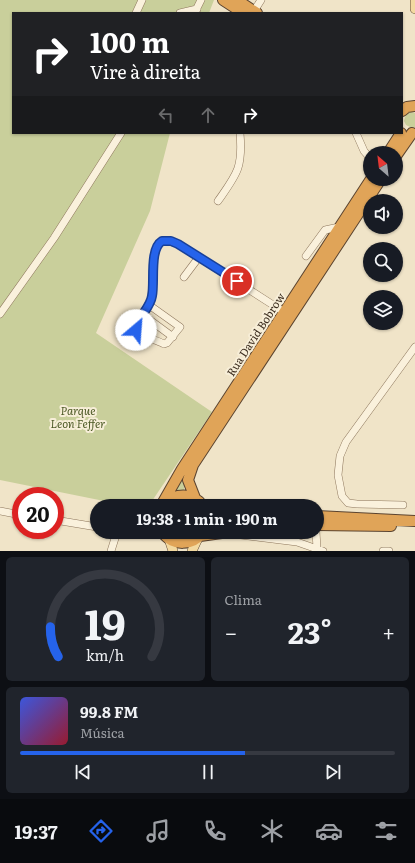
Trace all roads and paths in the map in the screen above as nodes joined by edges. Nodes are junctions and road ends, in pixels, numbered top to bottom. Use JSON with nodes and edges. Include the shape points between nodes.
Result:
{"nodes":[{"id":1,"x":142,"y":0,"type":"edge"},
{"id":2,"x":201,"y":0,"type":"edge"},
{"id":3,"x":223,"y":0,"type":"edge"},
{"id":4,"x":237,"y":0,"type":"edge"},
{"id":5,"x":261,"y":0,"type":"edge"},
{"id":6,"x":415,"y":0,"type":"edge"},
{"id":7,"x":415,"y":9,"type":"edge"},
{"id":8,"x":196,"y":11,"type":"edge"},
{"id":9,"x":136,"y":12,"type":"edge"},
{"id":10,"x":241,"y":12,"type":"edge"},
{"id":11,"x":255,"y":12,"type":"edge"},
{"id":12,"x":406,"y":131,"type":"edge"},
{"id":13,"x":119,"y":134,"type":"edge"},
{"id":14,"x":240,"y":134,"type":"edge"},
{"id":15,"x":356,"y":134,"type":"edge"},
{"id":16,"x":394,"y":146,"type":"edge"},
{"id":17,"x":400,"y":146,"type":"edge"},
{"id":18,"x":363,"y":149,"type":"edge"},
{"id":19,"x":366,"y":186,"type":"edge"},
{"id":20,"x":376,"y":186,"type":"edge"},
{"id":21,"x":218,"y":201,"type":"dead end"},
{"id":22,"x":339,"y":226,"type":"junction"},
{"id":23,"x":306,"y":256,"type":"dead end"},
{"id":24,"x":199,"y":257,"type":"junction"},
{"id":25,"x":184,"y":277,"type":"dead end"},
{"id":26,"x":150,"y":305,"type":"junction"},
{"id":27,"x":284,"y":312,"type":"junction"},
{"id":28,"x":0,"y":314,"type":"edge"},
{"id":29,"x":142,"y":315,"type":"junction"},
{"id":30,"x":173,"y":337,"type":"junction"},
{"id":31,"x":415,"y":347,"type":"edge"},
{"id":32,"x":195,"y":498,"type":"joint"},
{"id":33,"x":165,"y":499,"type":"edge"},
{"id":34,"x":169,"y":499,"type":"edge"},
{"id":35,"x":403,"y":505,"type":"dead end"},
{"id":36,"x":0,"y":511,"type":"edge"},
{"id":37,"x":12,"y":513,"type":"edge"},
{"id":38,"x":64,"y":522,"type":"edge"},
{"id":39,"x":413,"y":524,"type":"edge"},
{"id":40,"x":90,"y":526,"type":"edge"},
{"id":41,"x":324,"y":526,"type":"edge"},
{"id":42,"x":115,"y":539,"type":"edge"},
{"id":43,"x":167,"y":539,"type":"edge"},
{"id":44,"x":174,"y":539,"type":"edge"},
{"id":45,"x":192,"y":539,"type":"edge"},
{"id":46,"x":198,"y":539,"type":"edge"},
{"id":47,"x":275,"y":539,"type":"edge"},
{"id":48,"x":318,"y":539,"type":"edge"},
{"id":49,"x":318,"y":550,"type":"edge"},
{"id":50,"x":111,"y":551,"type":"edge"},
{"id":51,"x":172,"y":551,"type":"edge"},
{"id":52,"x":192,"y":551,"type":"edge"},
{"id":53,"x":383,"y":551,"type":"edge"},
{"id":54,"x":389,"y":551,"type":"edge"}],
"edges":[{"from":1,"to":9,"type":"street"},
{"from":2,"to":8,"type":"street"},
{"from":3,"to":10,"type":"highway"},
{"from":4,"to":11,"type":"highway"},
{"from":5,"to":11,"type":"street"},
{"from":6,"to":7,"type":"main road"},
{"from":12,"to":16,"type":"highway"},
{"from":12,"to":17,"type":"highway"},
{"from":13,"to":28,"type":"street","via":[[54,238]]},
{"from":14,"to":21,"type":"street","via":[[239,167]]},
{"from":15,"to":18,"type":"street"},
{"from":19,"to":22,"type":"highway","name":"Rua David Bobrow"},
{"from":20,"to":32,"type":"highway","name":"Rua David Bobrow","via":[[193,465],[188,480]]},
{"from":22,"to":23,"type":"street","via":[[325,230]]},
{"from":22,"to":27,"type":"highway","name":"Rua David Bobrow"},
{"from":24,"to":25,"type":"street"},
{"from":24,"to":26,"type":"street","via":[[171,241],[159,243],[155,250]]},
{"from":24,"to":27,"type":"street"},
{"from":26,"to":29,"type":"street"},
{"from":26,"to":30,"type":"street","via":[[179,325],[180,330]]},
{"from":27,"to":33,"type":"highway","name":"Rua David Bobrow","via":[[182,468]]},
{"from":29,"to":30,"type":"street"},
{"from":29,"to":30,"type":"street","via":[[136,327],[138,332],[164,344]]},
{"from":31,"to":35,"type":"street","via":[[346,442],[338,465],[341,492],[348,503]]},
{"from":32,"to":34,"type":"highway","name":"Rua David Bobrow","via":[[179,495]]},
{"from":36,"to":37,"type":"street"},
{"from":38,"to":40,"type":"street"},
{"from":39,"to":41,"type":"highway"},
{"from":42,"to":50,"type":"street"},
{"from":43,"to":51,"type":"main road"},
{"from":44,"to":45,"type":"highway","via":[[184,543]]},
{"from":46,"to":52,"type":"main road"},
{"from":47,"to":49,"type":"street","via":[[297,542]]},
{"from":48,"to":49,"type":"street"},
{"from":53,"to":54,"type":"street"}]}
